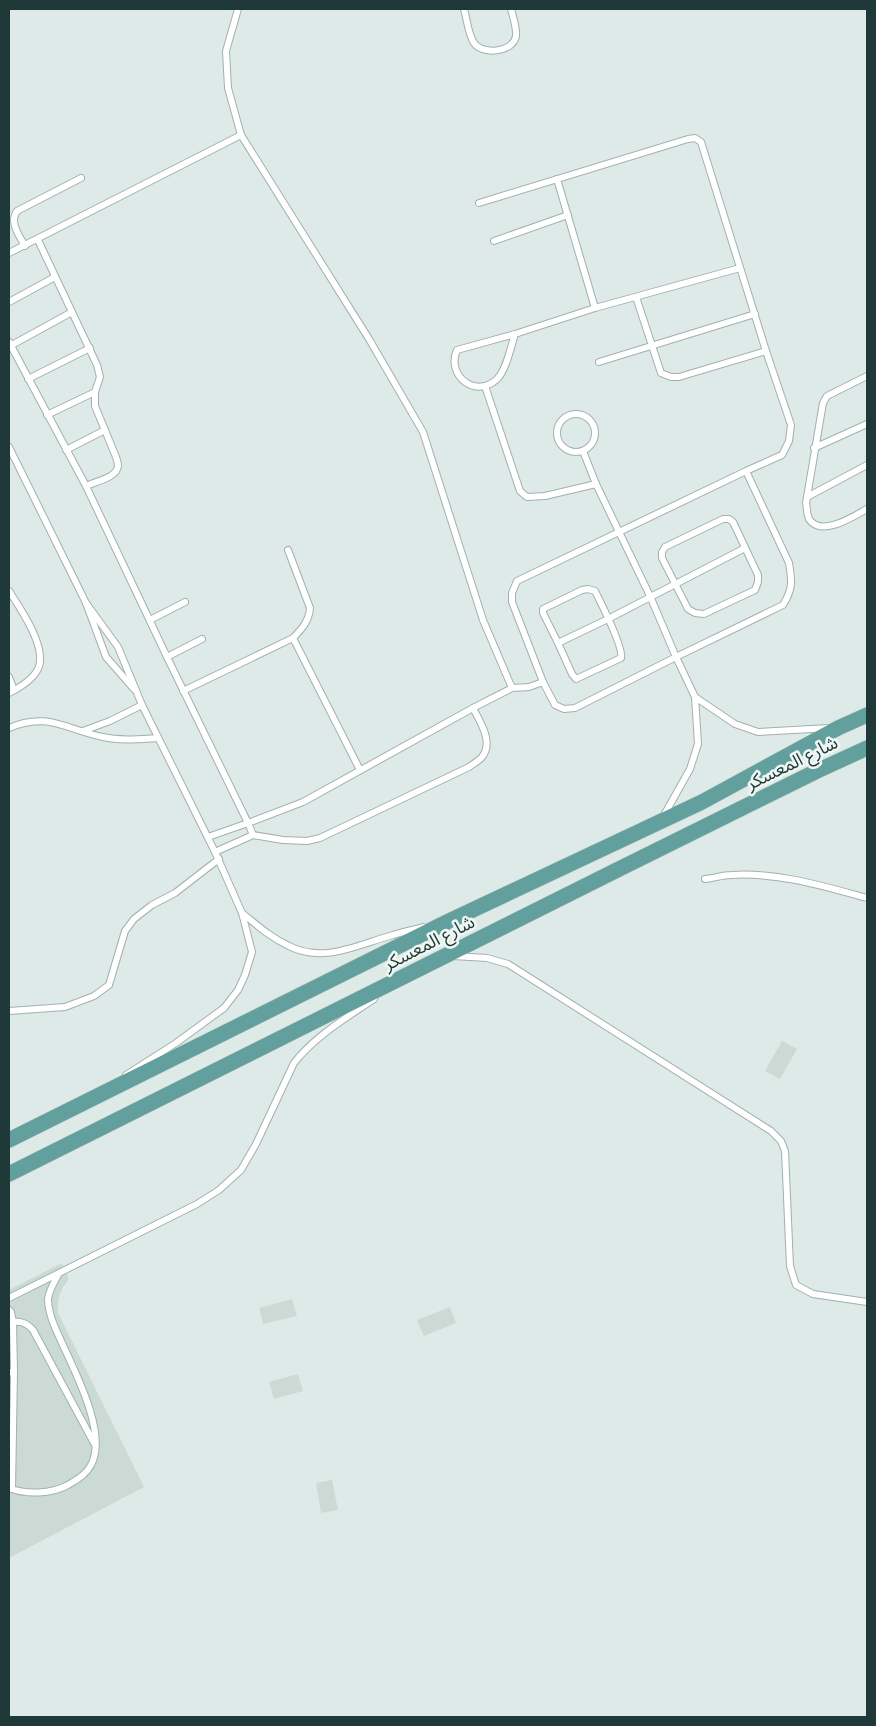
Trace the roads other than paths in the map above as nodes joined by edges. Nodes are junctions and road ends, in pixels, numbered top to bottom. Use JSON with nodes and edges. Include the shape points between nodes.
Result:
{"nodes":[{"id":1,"x":238,"y":9,"type":"edge"},
{"id":2,"x":464,"y":9,"type":"edge"},
{"id":3,"x":511,"y":9,"type":"edge"},
{"id":4,"x":241,"y":135,"type":"junction"},
{"id":5,"x":81,"y":178,"type":"dead end"},
{"id":6,"x":557,"y":179,"type":"junction"},
{"id":7,"x":479,"y":203,"type":"dead end"},
{"id":8,"x":568,"y":215,"type":"junction"},
{"id":9,"x":38,"y":240,"type":"junction"},
{"id":10,"x":494,"y":241,"type":"dead end"},
{"id":11,"x":25,"y":246,"type":"junction"},
{"id":12,"x":9,"y":254,"type":"edge"},
{"id":13,"x":740,"y":268,"type":"junction"},
{"id":14,"x":55,"y":277,"type":"junction"},
{"id":15,"x":636,"y":297,"type":"junction"},
{"id":16,"x":9,"y":302,"type":"edge"},
{"id":17,"x":595,"y":308,"type":"junction"},
{"id":18,"x":72,"y":312,"type":"junction"},
{"id":19,"x":755,"y":314,"type":"junction"},
{"id":20,"x":515,"y":334,"type":"junction"},
{"id":21,"x":10,"y":344,"type":"edge"},
{"id":22,"x":651,"y":346,"type":"junction"},
{"id":23,"x":90,"y":348,"type":"junction"},
{"id":24,"x":766,"y":351,"type":"junction"},
{"id":25,"x":599,"y":362,"type":"dead end"},
{"id":26,"x":867,"y":376,"type":"edge"},
{"id":27,"x":28,"y":379,"type":"junction"},
{"id":28,"x":485,"y":386,"type":"junction"},
{"id":29,"x":95,"y":392,"type":"junction"},
{"id":30,"x":47,"y":415,"type":"junction"},
{"id":31,"x":867,"y":424,"type":"edge"},
{"id":32,"x":105,"y":430,"type":"junction"},
{"id":33,"x":9,"y":447,"type":"edge"},
{"id":34,"x":814,"y":448,"type":"junction"},
{"id":35,"x":66,"y":450,"type":"junction"},
{"id":36,"x":583,"y":451,"type":"junction"},
{"id":37,"x":867,"y":465,"type":"edge"},
{"id":38,"x":746,"y":471,"type":"junction"},
{"id":39,"x":596,"y":484,"type":"junction"},
{"id":40,"x":86,"y":486,"type":"junction"},
{"id":41,"x":807,"y":497,"type":"junction"},
{"id":42,"x":867,"y":509,"type":"edge"},
{"id":43,"x":620,"y":533,"type":"junction"},
{"id":44,"x":745,"y":548,"type":"junction"},
{"id":45,"x":288,"y":550,"type":"dead end"},
{"id":46,"x":676,"y":584,"type":"junction"},
{"id":47,"x":9,"y":591,"type":"edge"},
{"id":48,"x":650,"y":596,"type":"junction"},
{"id":49,"x":185,"y":602,"type":"dead end"},
{"id":50,"x":86,"y":603,"type":"junction"},
{"id":51,"x":150,"y":620,"type":"junction"},
{"id":52,"x":608,"y":620,"type":"junction"},
{"id":53,"x":294,"y":638,"type":"junction"},
{"id":54,"x":202,"y":639,"type":"dead end"},
{"id":55,"x":558,"y":643,"type":"junction"},
{"id":56,"x":167,"y":657,"type":"junction"},
{"id":57,"x":676,"y":657,"type":"junction"},
{"id":58,"x":9,"y":677,"type":"edge"},
{"id":59,"x":543,"y":682,"type":"junction"},
{"id":60,"x":512,"y":688,"type":"junction"},
{"id":61,"x":183,"y":691,"type":"junction"},
{"id":62,"x":12,"y":692,"type":"edge"},
{"id":63,"x":136,"y":692,"type":"junction"},
{"id":64,"x":695,"y":697,"type":"junction"},
{"id":65,"x":142,"y":705,"type":"junction"},
{"id":66,"x":473,"y":708,"type":"junction"},
{"id":67,"x":867,"y":715,"type":"edge"},
{"id":68,"x":9,"y":728,"type":"edge"},
{"id":69,"x":838,"y":728,"type":"junction"},
{"id":70,"x":82,"y":732,"type":"junction"},
{"id":71,"x":158,"y":738,"type":"junction"},
{"id":72,"x":867,"y":748,"type":"edge"},
{"id":73,"x":360,"y":770,"type":"junction"},
{"id":74,"x":660,"y":822,"type":"junction"},
{"id":75,"x":248,"y":823,"type":"junction"},
{"id":76,"x":253,"y":835,"type":"junction"},
{"id":77,"x":208,"y":837,"type":"junction"},
{"id":78,"x":215,"y":852,"type":"junction"},
{"id":79,"x":219,"y":859,"type":"junction"},
{"id":80,"x":705,"y":879,"type":"dead end"},
{"id":81,"x":867,"y":898,"type":"edge"},
{"id":82,"x":242,"y":913,"type":"junction"},
{"id":83,"x":447,"y":922,"type":"junction"},
{"id":84,"x":447,"y":955,"type":"junction"},
{"id":85,"x":407,"y":975,"type":"junction"},
{"id":86,"x":9,"y":1011,"type":"edge"},
{"id":87,"x":78,"y":1104,"type":"junction"},
{"id":88,"x":9,"y":1140,"type":"edge"},
{"id":89,"x":9,"y":1174,"type":"edge"},
{"id":90,"x":58,"y":1275,"type":"junction"},
{"id":91,"x":9,"y":1298,"type":"edge"},
{"id":92,"x":867,"y":1302,"type":"edge"},
{"id":93,"x":9,"y":1310,"type":"edge"},
{"id":94,"x":11,"y":1322,"type":"edge"},
{"id":95,"x":12,"y":1372,"type":"edge"},
{"id":96,"x":94,"y":1445,"type":"junction"},
{"id":97,"x":10,"y":1489,"type":"edge"}],
"edges":[{"from":1,"to":4,"type":"lane","via":[[226,51],[228,88]]},
{"from":2,"to":3,"type":"lane","via":[[473,41],[487,51],[512,44],[516,36]]},
{"from":4,"to":9,"type":"lane"},
{"from":4,"to":60,"type":"lane","via":[[369,339],[423,432],[483,620]]},
{"from":5,"to":11,"type":"lane","via":[[17,211],[13,223]]},
{"from":6,"to":7,"type":"lane"},
{"from":6,"to":8,"type":"lane"},
{"from":6,"to":13,"type":"lane","via":[[688,139],[698,139]]},
{"from":8,"to":10,"type":"lane"},
{"from":8,"to":17,"type":"lane"},
{"from":9,"to":11,"type":"lane"},
{"from":9,"to":14,"type":"lane"},
{"from":11,"to":12,"type":"lane"},
{"from":13,"to":15,"type":"lane"},
{"from":13,"to":19,"type":"lane"},
{"from":14,"to":16,"type":"lane"},
{"from":14,"to":18,"type":"lane"},
{"from":15,"to":17,"type":"lane"},
{"from":15,"to":22,"type":"lane"},
{"from":17,"to":20,"type":"lane"},
{"from":18,"to":21,"type":"lane"},
{"from":18,"to":23,"type":"lane"},
{"from":19,"to":22,"type":"lane"},
{"from":19,"to":24,"type":"lane"},
{"from":20,"to":28,"type":"lane","via":[[501,374]]},
{"from":20,"to":28,"type":"lane","via":[[457,350],[455,368],[467,384],[476,388]]},
{"from":21,"to":27,"type":"lane"},
{"from":22,"to":24,"type":"lane","via":[[661,373],[671,377]]},
{"from":22,"to":25,"type":"lane"},
{"from":23,"to":27,"type":"lane"},
{"from":23,"to":29,"type":"lane","via":[[100,377]]},
{"from":24,"to":38,"type":"lane","via":[[791,425],[789,441],[782,456]]},
{"from":26,"to":34,"type":"lane","via":[[827,396]]},
{"from":27,"to":30,"type":"lane"},
{"from":28,"to":39,"type":"lane","via":[[520,492],[527,497],[545,496]]},
{"from":29,"to":30,"type":"lane"},
{"from":29,"to":32,"type":"lane","via":[[95,406]]},
{"from":30,"to":35,"type":"lane"},
{"from":31,"to":34,"type":"lane"},
{"from":32,"to":35,"type":"lane"},
{"from":32,"to":40,"type":"lane","via":[[116,457],[116,472]]},
{"from":33,"to":50,"type":"lane"},
{"from":34,"to":41,"type":"lane"},
{"from":35,"to":40,"type":"lane"},
{"from":36,"to":36,"type":"lane","via":[[592,444],[596,432],[591,421],[581,414],[569,415],[560,422],[556,434],[561,445],[571,452]]},
{"from":36,"to":39,"type":"lane"},
{"from":37,"to":41,"type":"lane"},
{"from":38,"to":43,"type":"lane"},
{"from":38,"to":57,"type":"lane","via":[[788,563],[790,593],[783,605]]},
{"from":39,"to":43,"type":"lane"},
{"from":40,"to":51,"type":"lane"},
{"from":41,"to":42,"type":"lane","via":[[809,518],[816,525],[831,526]]},
{"from":43,"to":48,"type":"lane"},
{"from":43,"to":59,"type":"lane","via":[[518,581],[512,602]]},
{"from":44,"to":46,"type":"lane"},
{"from":44,"to":46,"type":"lane","via":[[733,522],[728,519],[665,547],[662,558]]},
{"from":44,"to":46,"type":"lane","via":[[758,575],[755,590],[704,614],[688,609]]},
{"from":45,"to":53,"type":"lane","via":[[310,608],[309,617]]},
{"from":46,"to":48,"type":"lane"},
{"from":47,"to":62,"type":"lane","via":[[33,630],[40,659],[39,668],[32,677]]},
{"from":48,"to":52,"type":"lane"},
{"from":48,"to":57,"type":"lane"},
{"from":49,"to":51,"type":"lane"},
{"from":50,"to":63,"type":"lane","via":[[118,647]]},
{"from":50,"to":63,"type":"lane","via":[[106,657]]},
{"from":51,"to":56,"type":"lane"},
{"from":52,"to":55,"type":"lane"},
{"from":52,"to":55,"type":"lane","via":[[595,591],[588,588],[555,602],[543,613]]},
{"from":52,"to":55,"type":"lane","via":[[621,647],[621,658],[576,679]]},
{"from":53,"to":61,"type":"lane"},
{"from":53,"to":73,"type":"lane"},
{"from":54,"to":56,"type":"lane"},
{"from":56,"to":61,"type":"lane"},
{"from":57,"to":59,"type":"lane","via":[[575,708],[554,706]]},
{"from":57,"to":64,"type":"lane"},
{"from":58,"to":62,"type":"lane"},
{"from":59,"to":60,"type":"lane"},
{"from":60,"to":66,"type":"lane"},
{"from":61,"to":75,"type":"lane"},
{"from":63,"to":65,"type":"lane"},
{"from":64,"to":69,"type":"lane","via":[[735,724],[758,732]]},
{"from":64,"to":74,"type":"lane","via":[[698,744],[690,770]]},
{"from":65,"to":70,"type":"lane"},
{"from":65,"to":71,"type":"lane"},
{"from":66,"to":73,"type":"lane"},
{"from":66,"to":76,"type":"lane","via":[[485,731],[486,747],[482,758],[469,767],[320,838],[283,840]]},
{"from":67,"to":69,"type":"main road","name":"شارع المعسكر"},
{"from":68,"to":70,"type":"lane","via":[[44,720]]},
{"from":69,"to":74,"type":"main road","name":"شارع المعسكر"},
{"from":70,"to":71,"type":"lane","via":[[105,738]]},
{"from":71,"to":77,"type":"lane"},
{"from":72,"to":84,"type":"main road","name":"شارع المعسكر"},
{"from":73,"to":75,"type":"lane","via":[[303,802]]},
{"from":74,"to":83,"type":"main road","name":"شارع المعسكر"},
{"from":75,"to":76,"type":"lane"},
{"from":75,"to":77,"type":"lane"},
{"from":76,"to":78,"type":"lane"},
{"from":77,"to":78,"type":"lane"},
{"from":78,"to":79,"type":"lane"},
{"from":79,"to":82,"type":"lane"},
{"from":79,"to":86,"type":"lane","via":[[134,919],[125,932],[109,985],[94,996],[64,1007]]},
{"from":80,"to":81,"type":"lane","via":[[732,875],[770,876],[818,884]]},
{"from":82,"to":83,"type":"lane","via":[[290,947],[328,953],[350,950],[392,935]]},
{"from":82,"to":87,"type":"lane","via":[[252,952],[238,990],[224,1008],[176,1043]]},
{"from":83,"to":87,"type":"main road","name":"شارع المعسكر"},
{"from":84,"to":85,"type":"main road","name":"شارع المعسكر"},
{"from":84,"to":92,"type":"lane","via":[[487,958],[508,964],[771,1130],[785,1151],[790,1266],[796,1285],[813,1294]]},
{"from":85,"to":89,"type":"main road","name":"شارع المعسكر"},
{"from":85,"to":90,"type":"lane","via":[[332,1027],[302,1053],[241,1170],[219,1190]]},
{"from":87,"to":88,"type":"main road","name":"شارع المعسكر"},
{"from":90,"to":91,"type":"lane"},
{"from":90,"to":96,"type":"lane","via":[[48,1299],[50,1310],[86,1397]]},
{"from":93,"to":94,"type":"lane"},
{"from":94,"to":95,"type":"lane"},
{"from":94,"to":96,"type":"lane","via":[[28,1324],[33,1330]]},
{"from":95,"to":97,"type":"lane"},
{"from":96,"to":97,"type":"lane","via":[[92,1464],[78,1479],[63,1487],[47,1492]]}]}
